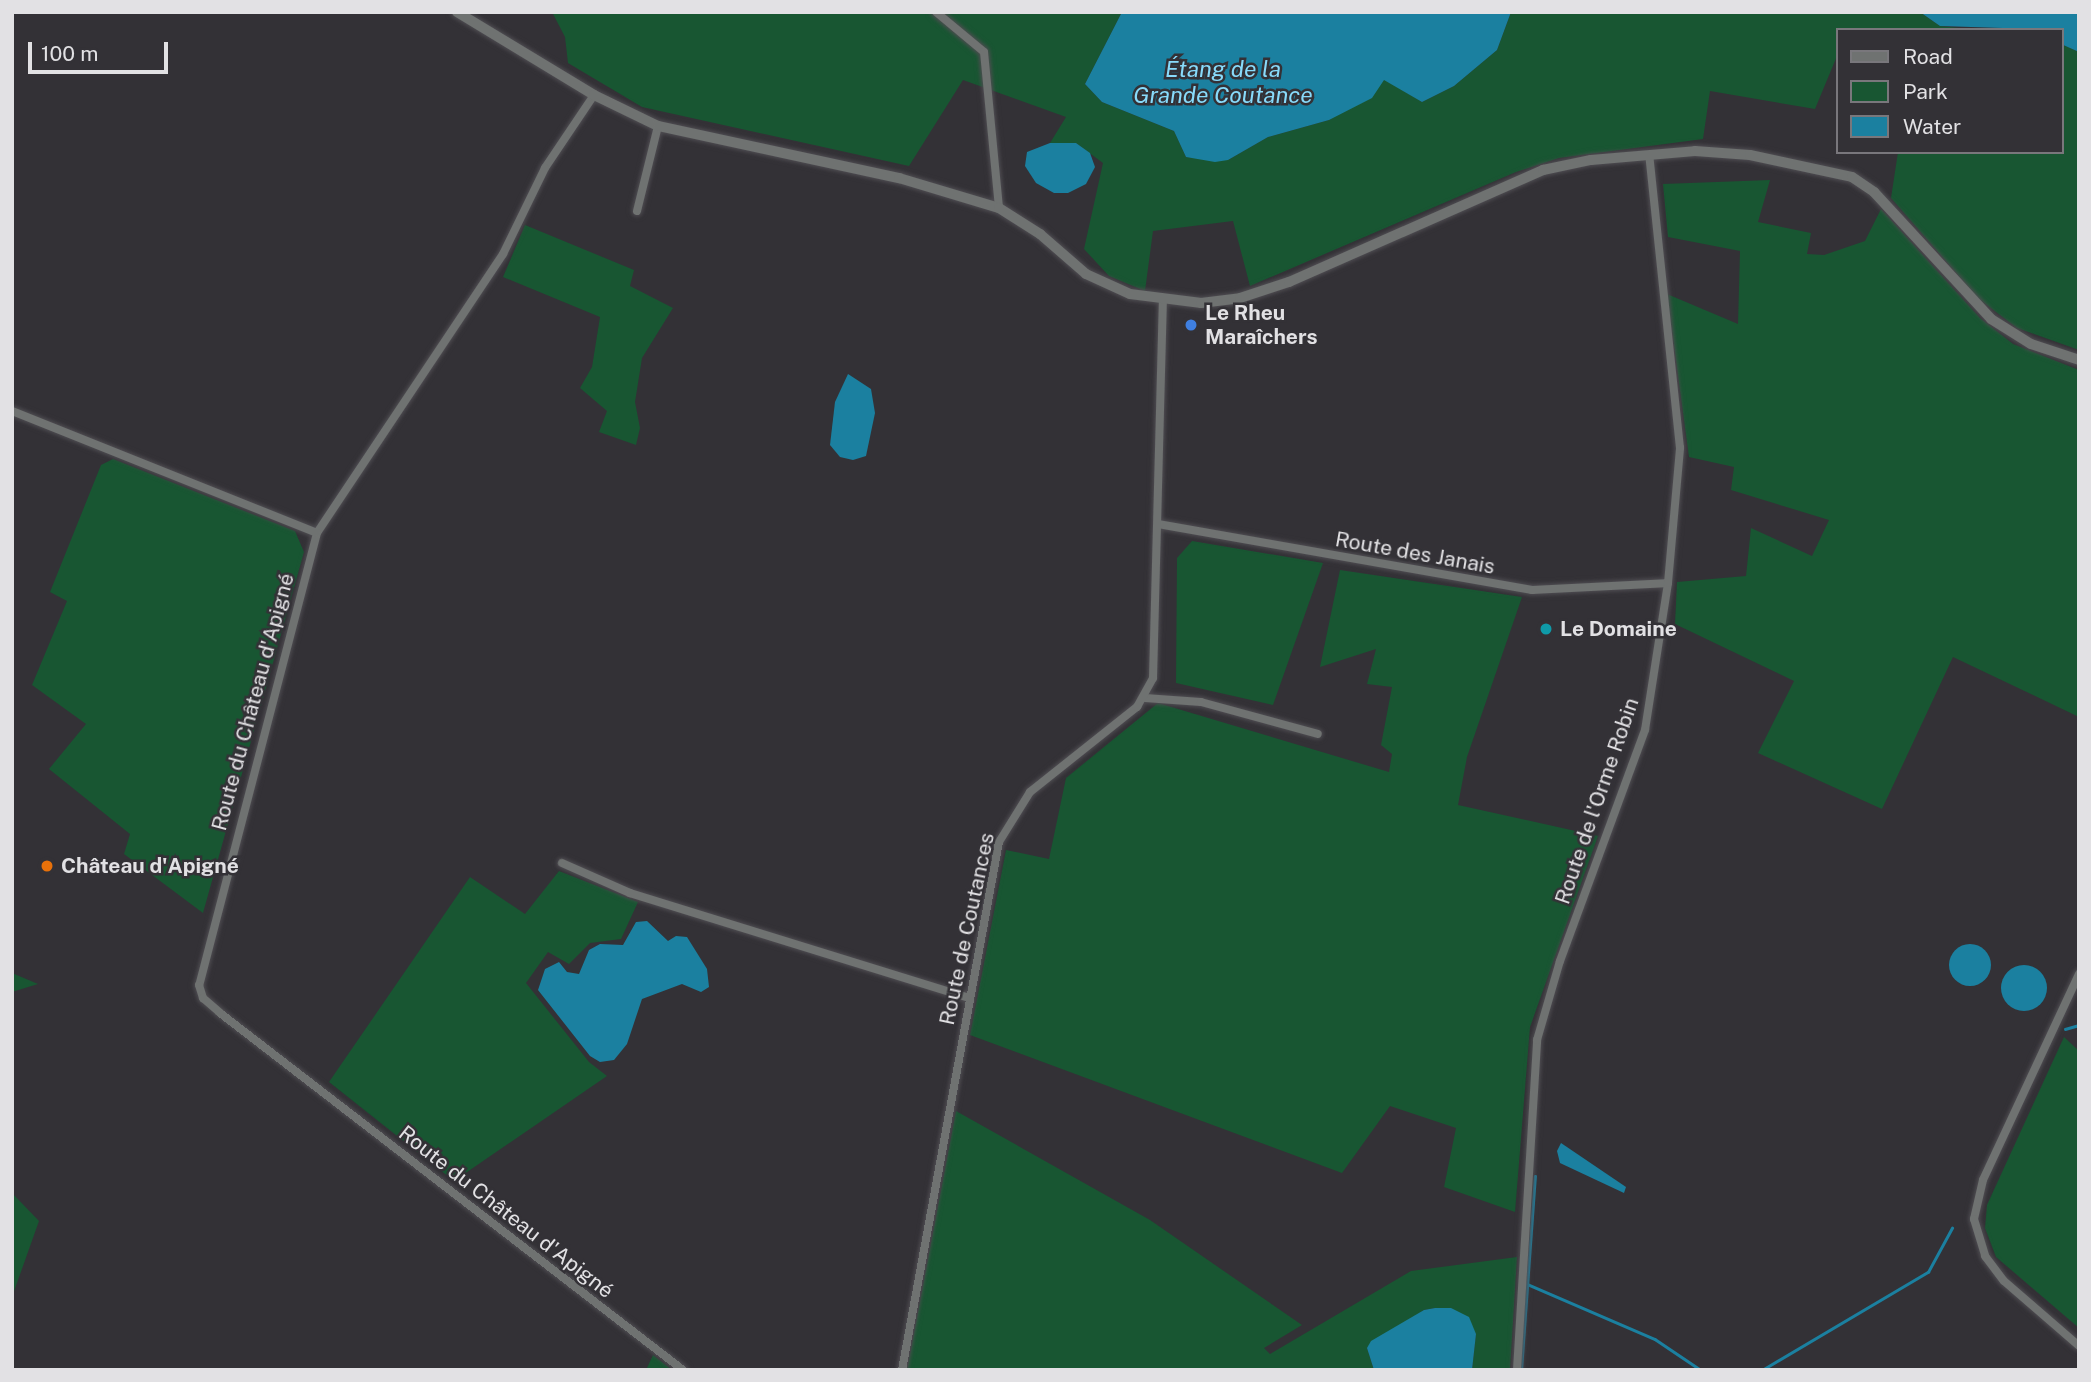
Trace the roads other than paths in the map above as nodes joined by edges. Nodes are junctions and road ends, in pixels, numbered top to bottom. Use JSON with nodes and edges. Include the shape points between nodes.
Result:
{"nodes":[{"id":1,"x":457,"y":12,"type":"edge"},
{"id":2,"x":936,"y":12,"type":"edge"},
{"id":3,"x":594,"y":95,"type":"junction"},
{"id":4,"x":658,"y":126,"type":"junction"},
{"id":5,"x":1649,"y":155,"type":"junction"},
{"id":6,"x":999,"y":208,"type":"junction"},
{"id":7,"x":637,"y":211,"type":"dead end"},
{"id":8,"x":1163,"y":301,"type":"junction"},
{"id":9,"x":2079,"y":360,"type":"edge"},
{"id":10,"x":12,"y":411,"type":"edge"},
{"id":11,"x":1158,"y":524,"type":"junction"},
{"id":12,"x":317,"y":533,"type":"junction"},
{"id":13,"x":1668,"y":583,"type":"junction"},
{"id":14,"x":1145,"y":698,"type":"junction"},
{"id":15,"x":1318,"y":734,"type":"dead end"},
{"id":16,"x":562,"y":863,"type":"dead end"},
{"id":17,"x":2079,"y":974,"type":"edge"},
{"id":18,"x":969,"y":998,"type":"junction"},
{"id":19,"x":2079,"y":1346,"type":"edge"},
{"id":20,"x":683,"y":1370,"type":"edge"},
{"id":21,"x":902,"y":1370,"type":"edge"},
{"id":22,"x":1517,"y":1370,"type":"edge"}],
"edges":[{"from":1,"to":3,"type":"street"},
{"from":2,"to":6,"type":"street","via":[[984,52]]},
{"from":3,"to":4,"type":"street"},
{"from":3,"to":12,"type":"street","name":"Route du Château d'Apigné","via":[[545,168],[502,254]]},
{"from":4,"to":6,"type":"street","via":[[899,178]]},
{"from":4,"to":7,"type":"street"},
{"from":5,"to":8,"type":"street","via":[[1543,170],[1289,282],[1240,298]]},
{"from":5,"to":9,"type":"street","via":[[1695,151],[1750,155],[1852,177],[1874,192],[1991,319],[2031,344]]},
{"from":5,"to":13,"type":"street","name":"Route de l'Orme Robin","via":[[1679,448]]},
{"from":6,"to":8,"type":"street","via":[[1040,234],[1086,275],[1130,294]]},
{"from":8,"to":11,"type":"street"},
{"from":10,"to":12,"type":"street"},
{"from":11,"to":13,"type":"street","name":"Route des Janais","via":[[1532,590]]},
{"from":11,"to":14,"type":"street","via":[[1155,657]]},
{"from":12,"to":20,"type":"street","name":"Route du Château d'Apigné","via":[[201,965],[199,985],[204,998]]},
{"from":13,"to":22,"type":"street","name":"Route de l'Orme Robin","via":[[1645,730],[1560,961],[1536,1040]]},
{"from":14,"to":15,"type":"street","via":[[1214,704]]},
{"from":14,"to":18,"type":"street","name":"Route de Coutances","via":[[1030,792],[1013,815],[999,842]]},
{"from":16,"to":18,"type":"street","via":[[630,893]]},
{"from":17,"to":19,"type":"street","via":[[1983,1180],[1974,1219],[1985,1256],[2004,1281]]},
{"from":18,"to":21,"type":"street","name":"Route de Coutances"}]}
